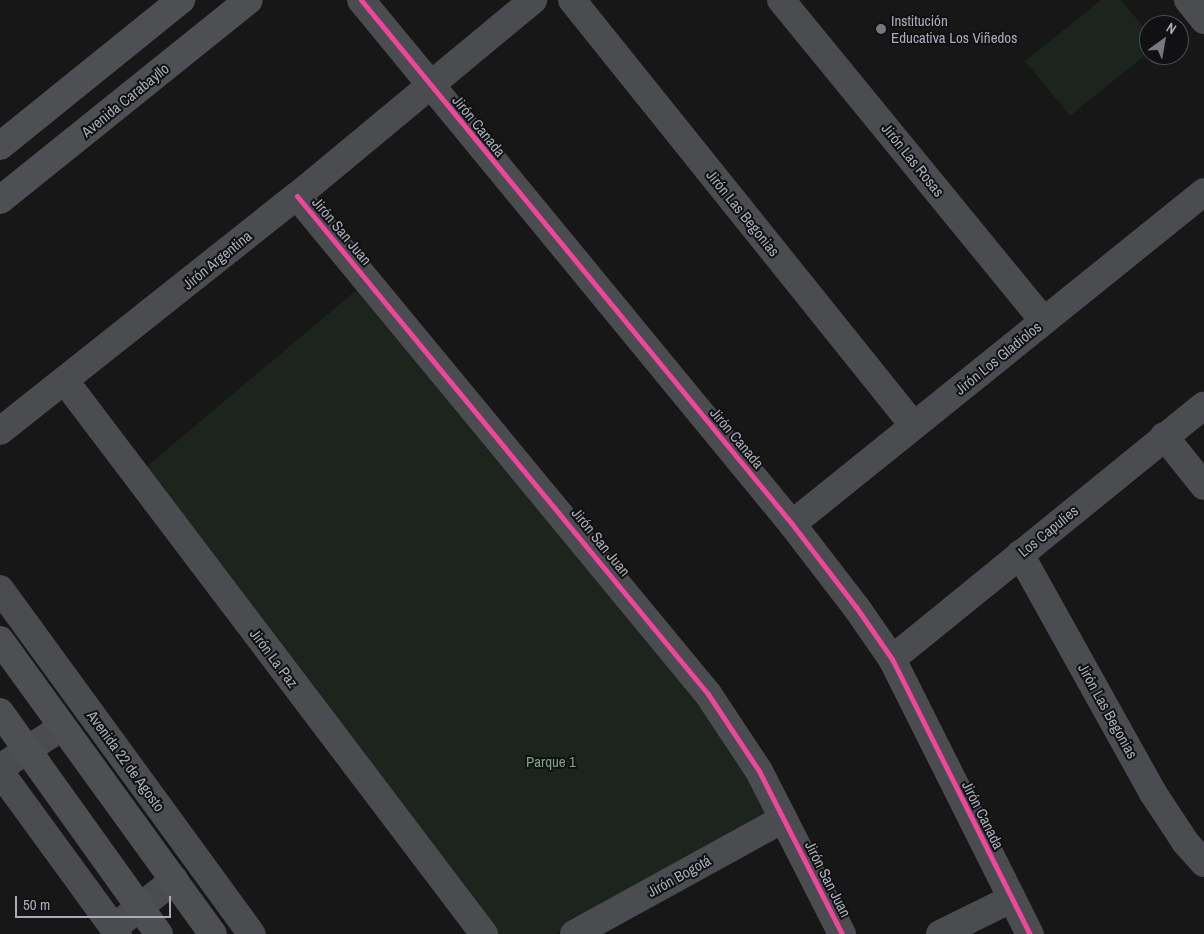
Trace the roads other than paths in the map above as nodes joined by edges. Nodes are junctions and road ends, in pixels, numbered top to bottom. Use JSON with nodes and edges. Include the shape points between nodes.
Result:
{"nodes":[{"id":1,"x":181,"y":0,"type":"edge"},
{"id":2,"x":249,"y":0,"type":"edge"},
{"id":3,"x":361,"y":0,"type":"edge"},
{"id":4,"x":533,"y":0,"type":"edge"},
{"id":5,"x":572,"y":0,"type":"edge"},
{"id":6,"x":1188,"y":0,"type":"edge"},
{"id":7,"x":789,"y":3,"type":"edge"},
{"id":8,"x":1204,"y":20,"type":"edge"},
{"id":9,"x":430,"y":86,"type":"junction"},
{"id":10,"x":0,"y":146,"type":"edge"},
{"id":11,"x":1204,"y":192,"type":"edge"},
{"id":12,"x":297,"y":196,"type":"junction"},
{"id":13,"x":0,"y":200,"type":"edge"},
{"id":14,"x":1044,"y":321,"type":"junction"},
{"id":15,"x":65,"y":381,"type":"junction"},
{"id":16,"x":1204,"y":404,"type":"edge"},
{"id":17,"x":914,"y":426,"type":"junction"},
{"id":18,"x":0,"y":431,"type":"edge"},
{"id":19,"x":1164,"y":436,"type":"junction"},
{"id":20,"x":1204,"y":486,"type":"edge"},
{"id":21,"x":792,"y":524,"type":"junction"},
{"id":22,"x":1020,"y":554,"type":"junction"},
{"id":23,"x":0,"y":589,"type":"edge"},
{"id":24,"x":0,"y":640,"type":"edge"},
{"id":25,"x":892,"y":659,"type":"junction"},
{"id":26,"x":0,"y":712,"type":"edge"},
{"id":27,"x":62,"y":727,"type":"junction"},
{"id":28,"x":27,"y":750,"type":"junction"},
{"id":29,"x":0,"y":770,"type":"edge"},
{"id":30,"x":783,"y":819,"type":"junction"},
{"id":31,"x":1204,"y":864,"type":"edge"},
{"id":32,"x":174,"y":880,"type":"junction"},
{"id":33,"x":1012,"y":899,"type":"junction"},
{"id":34,"x":140,"y":907,"type":"junction"},
{"id":35,"x":113,"y":932,"type":"edge"},
{"id":36,"x":159,"y":934,"type":"edge"},
{"id":37,"x":213,"y":934,"type":"edge"},
{"id":38,"x":252,"y":934,"type":"edge"},
{"id":39,"x":484,"y":934,"type":"edge"},
{"id":40,"x":574,"y":934,"type":"edge"},
{"id":41,"x":842,"y":934,"type":"edge"},
{"id":42,"x":940,"y":934,"type":"edge"},
{"id":43,"x":1030,"y":934,"type":"edge"}],
"edges":[{"from":1,"to":10,"type":"main road"},
{"from":2,"to":13,"type":"main road","name":"Avenida Carabayllo"},
{"from":3,"to":9,"type":"street","name":"Jirón Canada"},
{"from":4,"to":9,"type":"street","name":"Jirón Argentina"},
{"from":5,"to":17,"type":"street","name":"Jirón Las Begonias"},
{"from":6,"to":8,"type":"street"},
{"from":7,"to":14,"type":"street","name":"Jirón Las Rosas"},
{"from":9,"to":12,"type":"street","name":"Jirón Argentina"},
{"from":9,"to":21,"type":"street","name":"Jirón Canada"},
{"from":11,"to":14,"type":"street","name":"Jirón Los Gladiolos"},
{"from":12,"to":15,"type":"street","name":"Jirón Argentina"},
{"from":12,"to":30,"type":"street","name":"Jirón San Juan","via":[[708,694],[760,771]]},
{"from":14,"to":17,"type":"street","name":"Jirón Los Gladiolos"},
{"from":15,"to":18,"type":"street","name":"Jirón Argentina"},
{"from":15,"to":39,"type":"street","name":"Jirón La Paz"},
{"from":16,"to":19,"type":"street","name":"Los Capulies"},
{"from":17,"to":21,"type":"street","name":"Jirón Los Gladiolos"},
{"from":19,"to":20,"type":"street"},
{"from":19,"to":22,"type":"street","name":"Los Capulies"},
{"from":21,"to":25,"type":"street","name":"Jirón Canada"},
{"from":22,"to":25,"type":"street","name":"Los Capulies"},
{"from":22,"to":31,"type":"street","name":"Jirón Las Begonias","via":[[1153,793]]},
{"from":23,"to":38,"type":"street","name":"Avenida 22 de Agosto"},
{"from":24,"to":27,"type":"main road"},
{"from":25,"to":33,"type":"street","name":"Jirón Canada"},
{"from":26,"to":28,"type":"main road"},
{"from":27,"to":28,"type":"street"},
{"from":27,"to":32,"type":"main road"},
{"from":28,"to":29,"type":"street"},
{"from":28,"to":34,"type":"main road"},
{"from":29,"to":35,"type":"street"},
{"from":30,"to":40,"type":"street","name":"Jirón Bogotá"},
{"from":30,"to":41,"type":"street","name":"Jirón San Juan"},
{"from":32,"to":34,"type":"street"},
{"from":32,"to":37,"type":"main road"},
{"from":33,"to":42,"type":"street"},
{"from":33,"to":43,"type":"street","name":"Jirón Canada"},
{"from":34,"to":35,"type":"street"},
{"from":34,"to":36,"type":"main road"}]}
